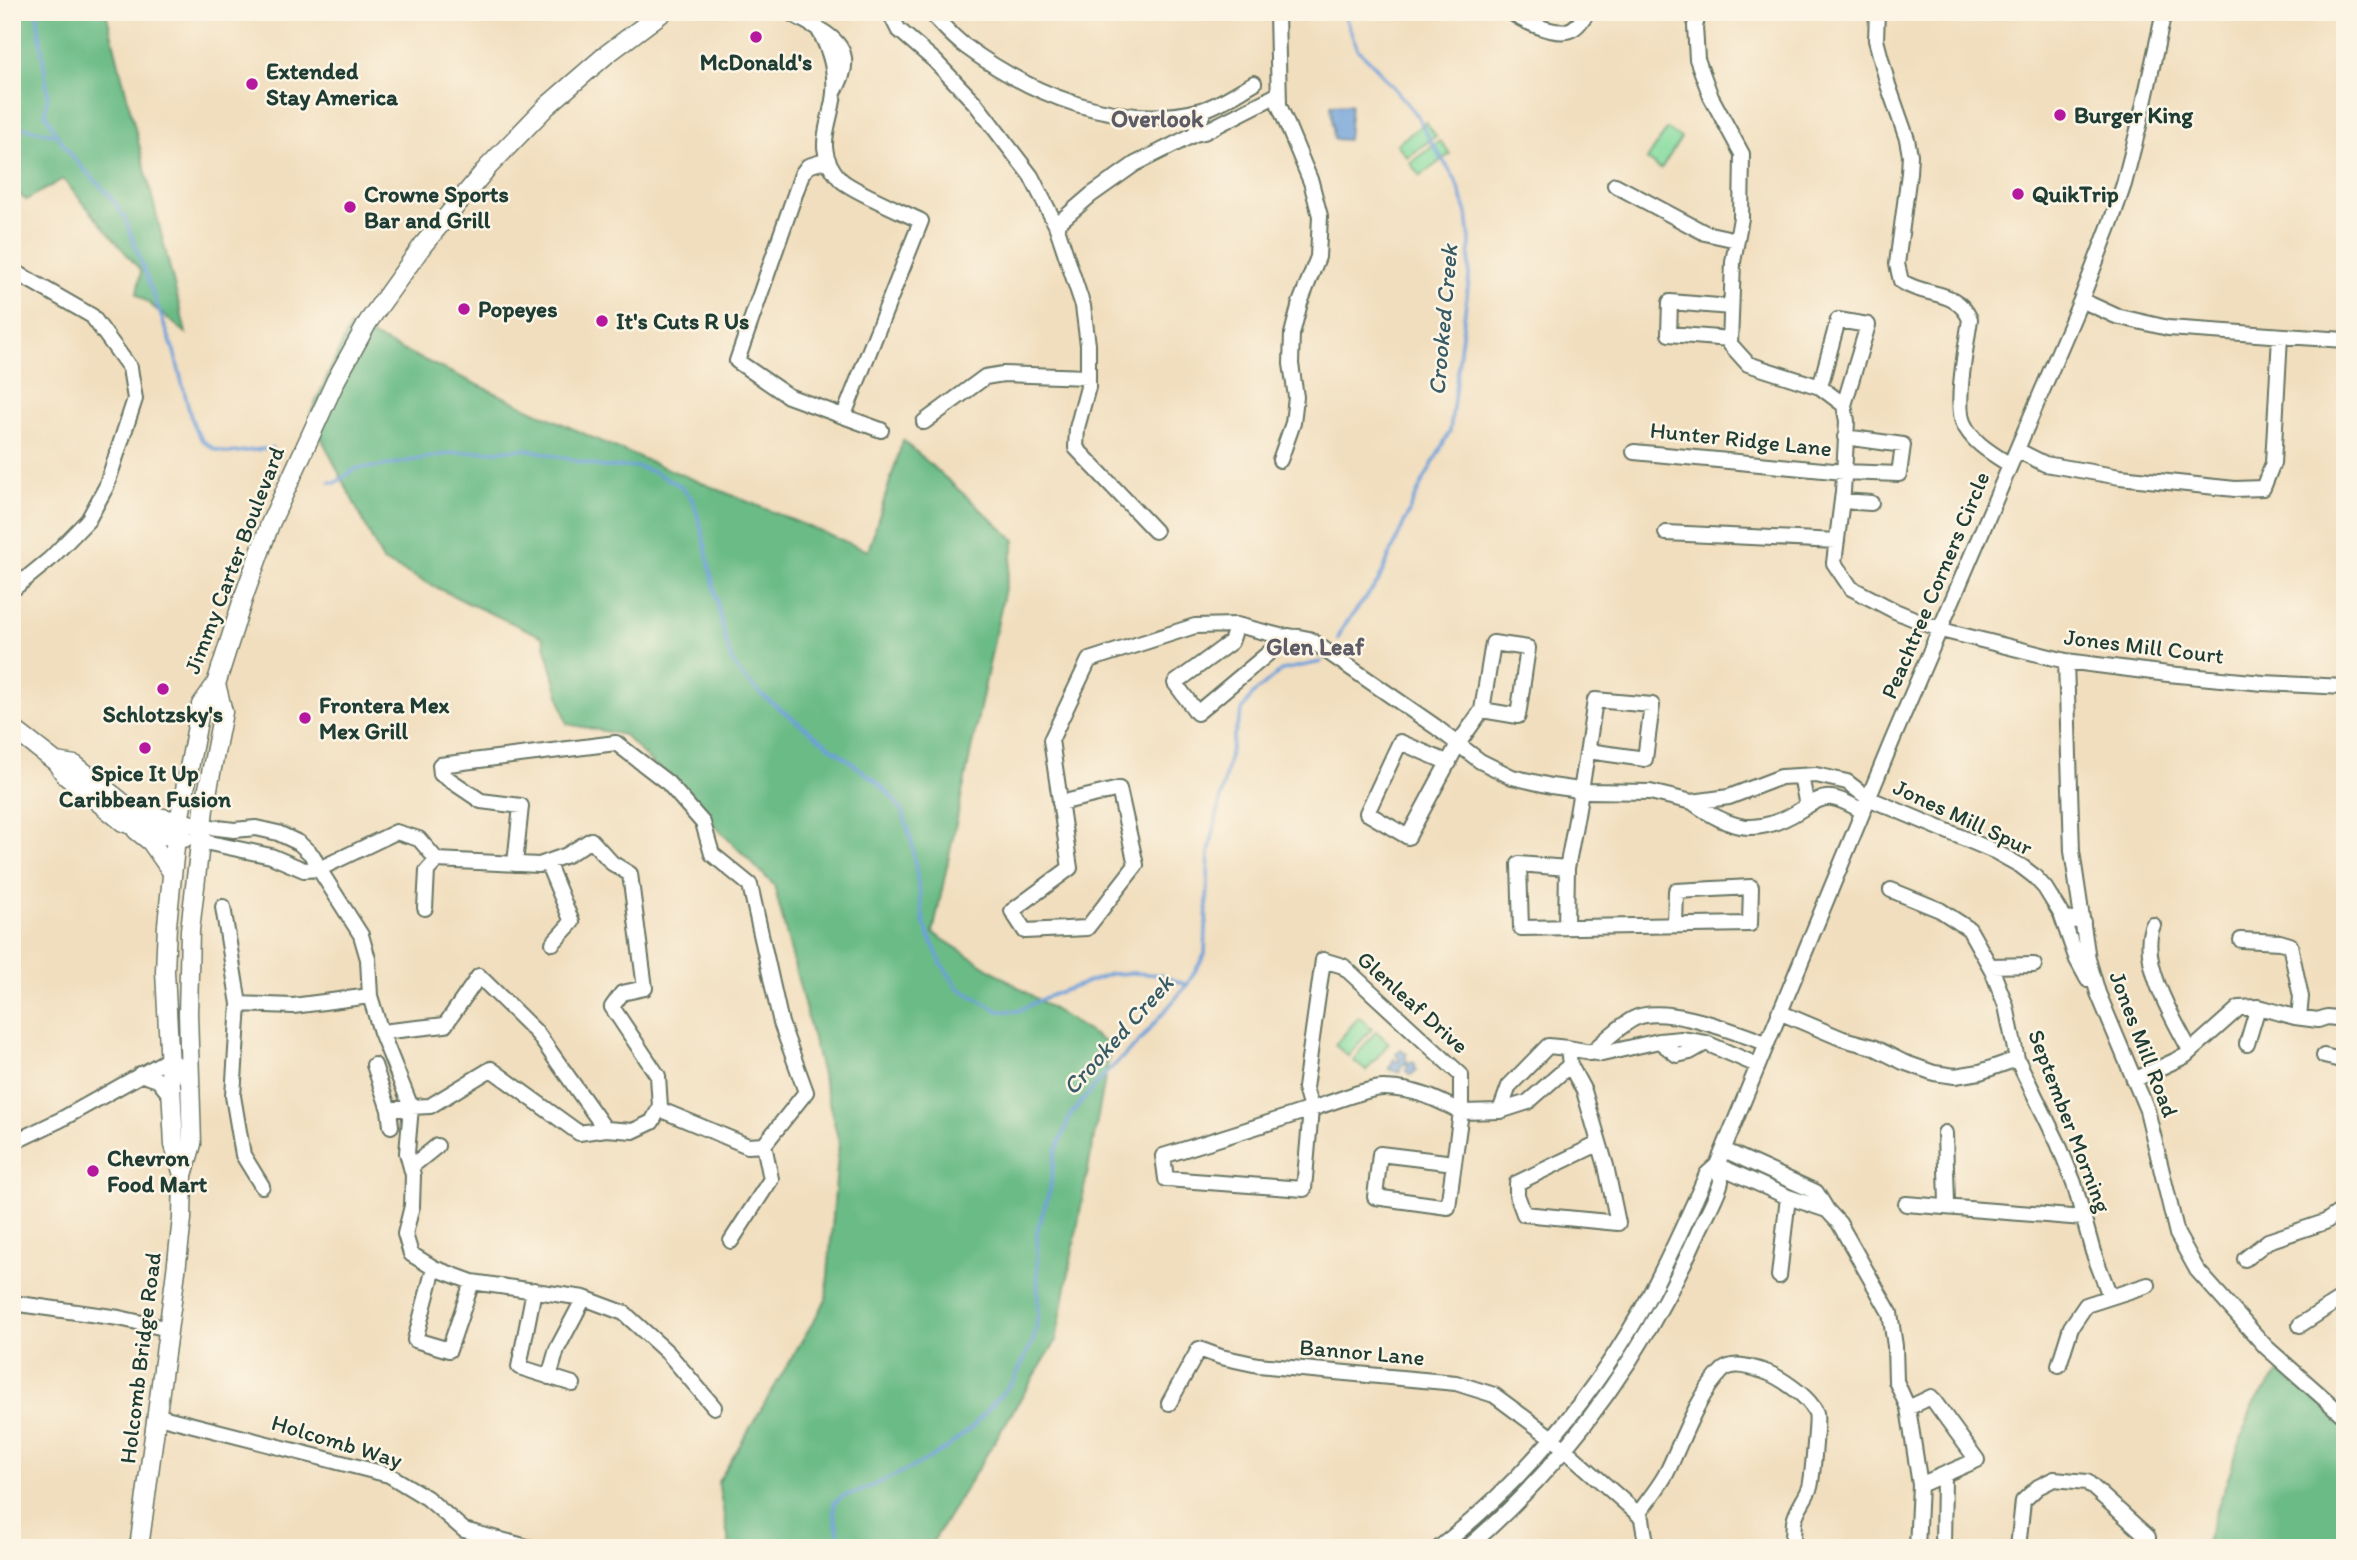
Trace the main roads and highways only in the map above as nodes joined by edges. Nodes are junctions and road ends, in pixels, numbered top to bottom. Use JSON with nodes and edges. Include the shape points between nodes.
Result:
{"nodes":[{"id":1,"x":663,"y":12,"type":"edge"},
{"id":2,"x":216,"y":684,"type":"junction"},
{"id":3,"x":12,"y":728,"type":"edge"},
{"id":4,"x":55,"y":762,"type":"junction"},
{"id":5,"x":133,"y":827,"type":"junction"},
{"id":6,"x":177,"y":829,"type":"junction"},
{"id":7,"x":201,"y":833,"type":"junction"},
{"id":8,"x":172,"y":872,"type":"junction"},
{"id":9,"x":183,"y":1175,"type":"junction"},
{"id":10,"x":139,"y":1548,"type":"edge"}],
"edges":[{"from":1,"to":2,"type":"main road","name":"Jimmy Carter Boulevard","via":[[582,75],[521,132],[447,215],[380,305],[335,380],[299,457],[256,560]]},
{"from":2,"to":6,"type":"main road","name":"Jimmy Carter Boulevard","via":[[201,705]]},
{"from":2,"to":7,"type":"main road","name":"Holcomb Bridge Road","via":[[223,712]]},
{"from":3,"to":4,"type":"main road"},
{"from":4,"to":5,"type":"main road","via":[[89,796]]},
{"from":4,"to":6,"type":"main road","via":[[75,765],[133,811]]},
{"from":5,"to":6,"type":"main road"},
{"from":5,"to":8,"type":"main road","via":[[151,842]]},
{"from":6,"to":7,"type":"main road"},
{"from":6,"to":8,"type":"main road","name":"Holcomb Bridge Road"},
{"from":7,"to":9,"type":"main road","name":"Holcomb Bridge Road","via":[[189,967],[192,1144]]},
{"from":8,"to":9,"type":"main road","name":"Holcomb Bridge Road","via":[[165,971],[174,1145]]},
{"from":9,"to":10,"type":"main road","name":"Holcomb Bridge Road","via":[[182,1219]]}]}
